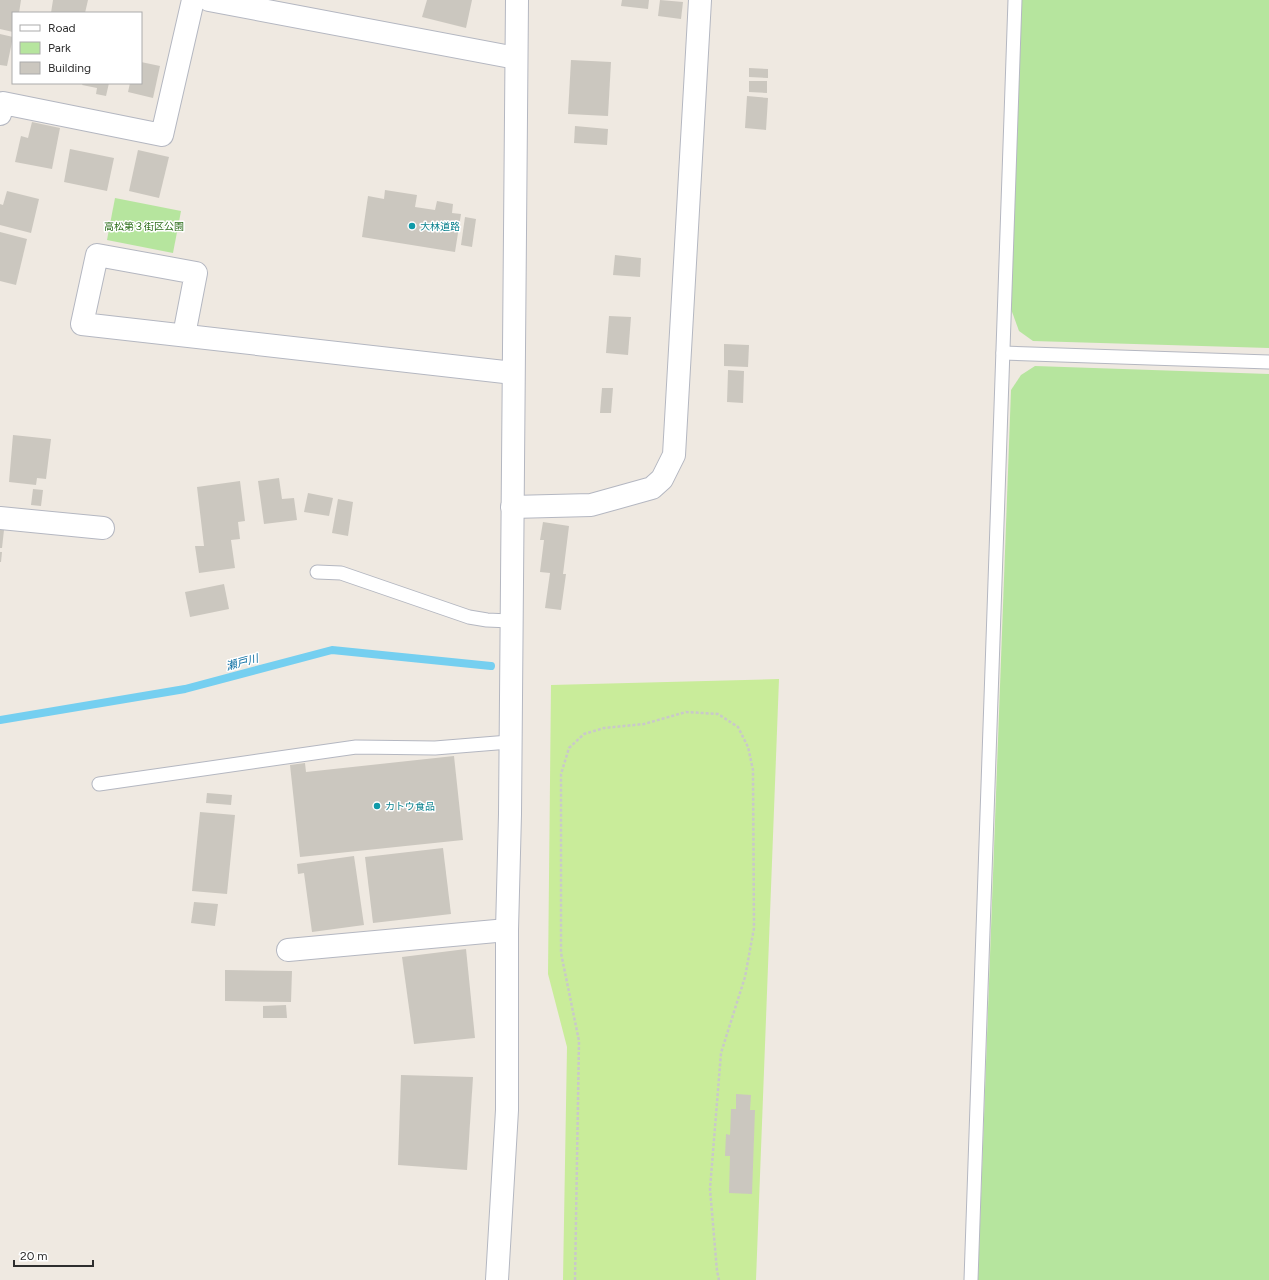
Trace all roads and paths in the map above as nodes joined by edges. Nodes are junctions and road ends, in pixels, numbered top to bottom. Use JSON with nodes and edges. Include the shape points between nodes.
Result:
{"nodes":[{"id":1,"x":193,"y":0,"type":"edge"},
{"id":2,"x":209,"y":0,"type":"edge"},
{"id":3,"x":517,"y":0,"type":"edge"},
{"id":4,"x":700,"y":0,"type":"edge"},
{"id":5,"x":1015,"y":0,"type":"edge"},
{"id":6,"x":516,"y":58,"type":"junction"},
{"id":7,"x":0,"y":114,"type":"edge"},
{"id":8,"x":184,"y":335,"type":"junction"},
{"id":9,"x":1003,"y":353,"type":"junction"},
{"id":10,"x":1269,"y":362,"type":"edge"},
{"id":11,"x":513,"y":373,"type":"junction"},
{"id":12,"x":512,"y":507,"type":"junction"},
{"id":13,"x":0,"y":518,"type":"edge"},
{"id":14,"x":103,"y":528,"type":"dead end"},
{"id":15,"x":317,"y":572,"type":"dead end"},
{"id":16,"x":511,"y":621,"type":"junction"},
{"id":17,"x":509,"y":742,"type":"junction"},
{"id":18,"x":98,"y":784,"type":"dead end"},
{"id":19,"x":507,"y":930,"type":"junction"},
{"id":20,"x":288,"y":950,"type":"dead end"},
{"id":21,"x":497,"y":1280,"type":"edge"},
{"id":22,"x":575,"y":1280,"type":"edge"},
{"id":23,"x":719,"y":1280,"type":"edge"},
{"id":24,"x":972,"y":1280,"type":"edge"}],
"edges":[{"from":1,"to":7,"type":"street","via":[[162,136],[3,103]]},
{"from":2,"to":6,"type":"street"},
{"from":3,"to":6,"type":"street"},
{"from":4,"to":12,"type":"street","via":[[674,455],[662,479],[652,488],[591,505]]},
{"from":5,"to":9,"type":"lane"},
{"from":6,"to":11,"type":"street"},
{"from":8,"to":8,"type":"street","via":[[196,273],[97,255],[82,324]]},
{"from":8,"to":11,"type":"street"},
{"from":9,"to":10,"type":"lane"},
{"from":9,"to":24,"type":"lane"},
{"from":11,"to":12,"type":"street"},
{"from":12,"to":16,"type":"street"},
{"from":13,"to":14,"type":"street"},
{"from":15,"to":16,"type":"lane","via":[[341,574],[469,617]]},
{"from":16,"to":17,"type":"street"},
{"from":17,"to":18,"type":"lane","via":[[435,748],[356,747]]},
{"from":17,"to":19,"type":"street"},
{"from":19,"to":20,"type":"street"},
{"from":19,"to":21,"type":"street","via":[[507,1110]]},
{"from":22,"to":23,"type":"path","via":[[579,1041],[561,953],[561,774],[569,748],[584,734],[604,728],[644,724],[686,712],[718,714],[738,727],[748,747],[753,770],[754,928],[745,977],[721,1053],[710,1189]]}]}
